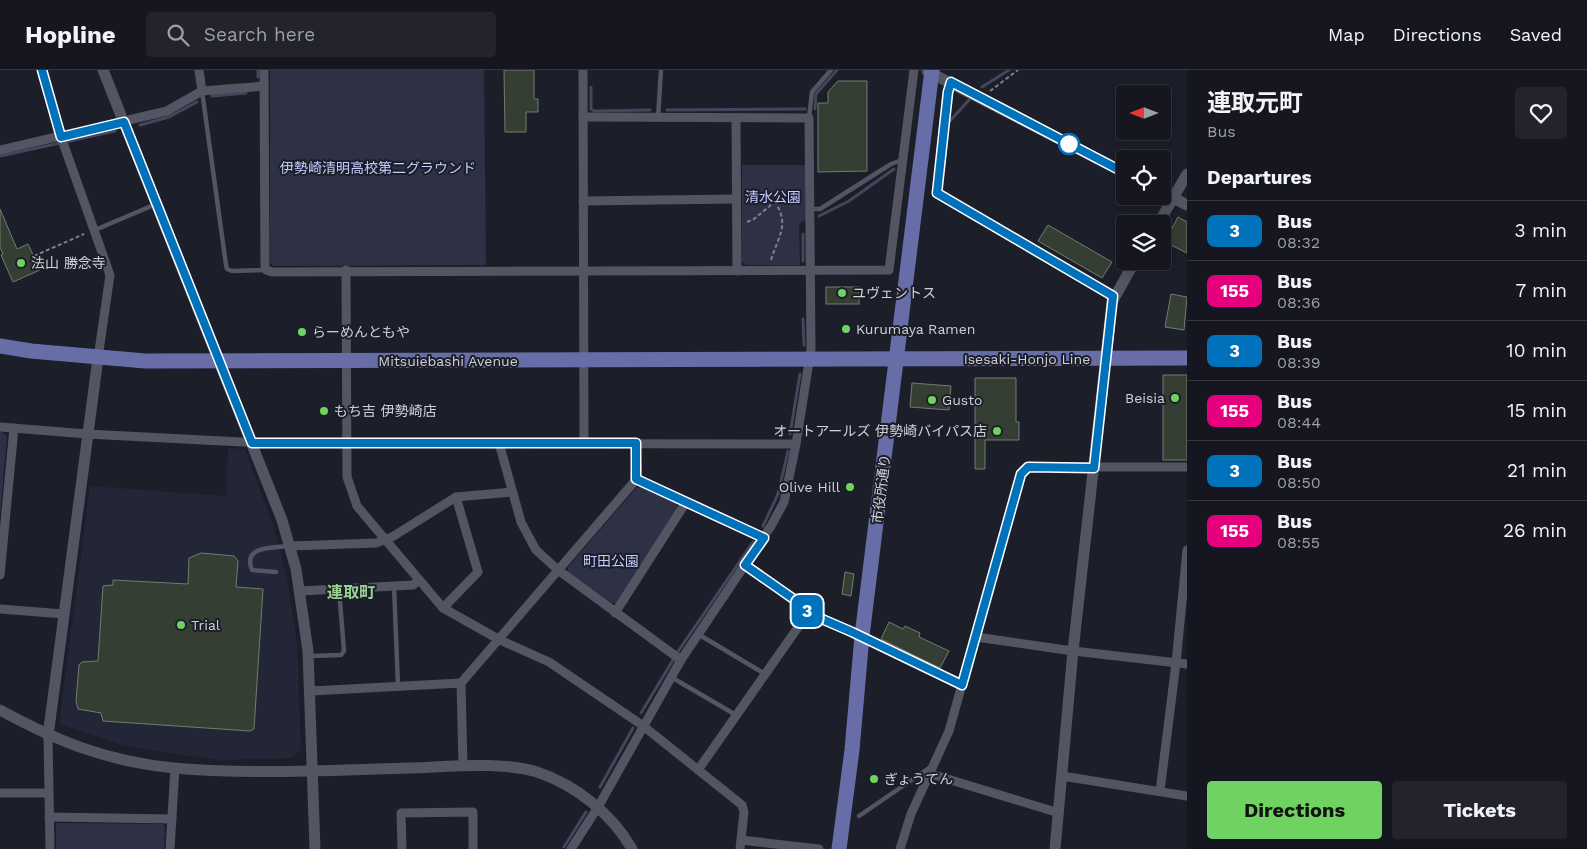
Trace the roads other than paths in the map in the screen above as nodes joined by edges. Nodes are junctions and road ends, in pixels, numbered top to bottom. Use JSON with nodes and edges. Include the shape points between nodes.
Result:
{"nodes":[{"id":1,"x":42,"y":70,"type":"edge"},
{"id":2,"x":103,"y":70,"type":"edge"},
{"id":3,"x":200,"y":70,"type":"edge"},
{"id":4,"x":264,"y":70,"type":"edge"},
{"id":5,"x":583,"y":70,"type":"edge"},
{"id":6,"x":661,"y":70,"type":"edge"},
{"id":7,"x":832,"y":70,"type":"edge"},
{"id":8,"x":914,"y":70,"type":"edge"},
{"id":9,"x":925,"y":70,"type":"edge"},
{"id":10,"x":932,"y":70,"type":"edge"},
{"id":11,"x":951,"y":82,"type":"junction"},
{"id":12,"x":264,"y":86,"type":"junction"},
{"id":13,"x":202,"y":91,"type":"junction"},
{"id":14,"x":583,"y":117,"type":"junction"},
{"id":15,"x":658,"y":118,"type":"junction"},
{"id":16,"x":736,"y":118,"type":"junction"},
{"id":17,"x":808,"y":118,"type":"junction"},
{"id":18,"x":124,"y":122,"type":"junction"},
{"id":19,"x":61,"y":137,"type":"junction"},
{"id":20,"x":0,"y":150,"type":"edge"},
{"id":21,"x":902,"y":160,"type":"junction"},
{"id":22,"x":1116,"y":168,"type":"edge"},
{"id":23,"x":1187,"y":174,"type":"edge"},
{"id":24,"x":1171,"y":196,"type":"edge"},
{"id":25,"x":1174,"y":198,"type":"junction"},
{"id":26,"x":736,"y":199,"type":"junction"},
{"id":27,"x":583,"y":201,"type":"junction"},
{"id":28,"x":157,"y":204,"type":"junction"},
{"id":29,"x":1187,"y":205,"type":"edge"},
{"id":30,"x":810,"y":209,"type":"junction"},
{"id":31,"x":1164,"y":215,"type":"edge"},
{"id":32,"x":95,"y":230,"type":"junction"},
{"id":33,"x":266,"y":270,"type":"junction"},
{"id":34,"x":346,"y":270,"type":"junction"},
{"id":35,"x":584,"y":270,"type":"junction"},
{"id":36,"x":810,"y":270,"type":"junction"},
{"id":37,"x":1129,"y":270,"type":"edge"},
{"id":38,"x":737,"y":271,"type":"junction"},
{"id":39,"x":1113,"y":296,"type":"junction"},
{"id":40,"x":0,"y":346,"type":"edge"},
{"id":41,"x":98,"y":358,"type":"junction"},
{"id":42,"x":1106,"y":358,"type":"junction"},
{"id":43,"x":1187,"y":358,"type":"edge"},
{"id":44,"x":346,"y":360,"type":"junction"},
{"id":45,"x":810,"y":360,"type":"junction"},
{"id":46,"x":896,"y":360,"type":"junction"},
{"id":47,"x":220,"y":361,"type":"junction"},
{"id":48,"x":584,"y":361,"type":"junction"},
{"id":49,"x":0,"y":427,"type":"edge"},
{"id":50,"x":14,"y":428,"type":"junction"},
{"id":51,"x":87,"y":434,"type":"junction"},
{"id":52,"x":584,"y":442,"type":"junction"},
{"id":53,"x":252,"y":443,"type":"junction"},
{"id":54,"x":347,"y":443,"type":"junction"},
{"id":55,"x":499,"y":443,"type":"junction"},
{"id":56,"x":636,"y":443,"type":"junction"},
{"id":57,"x":796,"y":444,"type":"junction"},
{"id":58,"x":1187,"y":467,"type":"edge"},
{"id":59,"x":1094,"y":468,"type":"junction"},
{"id":60,"x":636,"y":479,"type":"junction"},
{"id":61,"x":512,"y":492,"type":"junction"},
{"id":62,"x":456,"y":497,"type":"junction"},
{"id":63,"x":686,"y":502,"type":"junction"},
{"id":64,"x":764,"y":538,"type":"junction"},
{"id":65,"x":385,"y":541,"type":"junction"},
{"id":66,"x":290,"y":546,"type":"junction"},
{"id":67,"x":1187,"y":550,"type":"edge"},
{"id":68,"x":745,"y":565,"type":"junction"},
{"id":69,"x":558,"y":570,"type":"junction"},
{"id":70,"x":276,"y":572,"type":"dead end"},
{"id":71,"x":0,"y":575,"type":"edge"},
{"id":72,"x":419,"y":580,"type":"junction"},
{"id":73,"x":394,"y":586,"type":"junction"},
{"id":74,"x":339,"y":588,"type":"junction"},
{"id":75,"x":300,"y":591,"type":"junction"},
{"id":76,"x":443,"y":608,"type":"junction"},
{"id":77,"x":0,"y":609,"type":"edge"},
{"id":78,"x":615,"y":613,"type":"junction"},
{"id":79,"x":808,"y":613,"type":"junction"},
{"id":80,"x":64,"y":614,"type":"junction"},
{"id":81,"x":698,"y":634,"type":"junction"},
{"id":82,"x":862,"y":636,"type":"junction"},
{"id":83,"x":976,"y":637,"type":"junction"},
{"id":84,"x":500,"y":640,"type":"junction"},
{"id":85,"x":1073,"y":652,"type":"junction"},
{"id":86,"x":309,"y":656,"type":"junction"},
{"id":87,"x":680,"y":660,"type":"junction"},
{"id":88,"x":1176,"y":663,"type":"junction"},
{"id":89,"x":1187,"y":664,"type":"edge"},
{"id":90,"x":766,"y":674,"type":"junction"},
{"id":91,"x":670,"y":676,"type":"junction"},
{"id":92,"x":461,"y":683,"type":"junction"},
{"id":93,"x":962,"y":685,"type":"junction"},
{"id":94,"x":398,"y":686,"type":"junction"},
{"id":95,"x":311,"y":691,"type":"junction"},
{"id":96,"x":0,"y":710,"type":"edge"},
{"id":97,"x":736,"y":715,"type":"junction"},
{"id":98,"x":642,"y":725,"type":"junction"},
{"id":99,"x":48,"y":736,"type":"junction"},
{"id":100,"x":463,"y":766,"type":"junction"},
{"id":101,"x":175,"y":768,"type":"junction"},
{"id":102,"x":698,"y":770,"type":"junction"},
{"id":103,"x":932,"y":770,"type":"junction"},
{"id":104,"x":312,"y":771,"type":"junction"},
{"id":105,"x":1062,"y":776,"type":"junction"},
{"id":106,"x":1160,"y":791,"type":"junction"},
{"id":107,"x":0,"y":793,"type":"edge"},
{"id":108,"x":48,"y":793,"type":"junction"},
{"id":109,"x":1187,"y":796,"type":"edge"},
{"id":110,"x":598,"y":806,"type":"junction"},
{"id":111,"x":1059,"y":813,"type":"junction"},
{"id":112,"x":859,"y":816,"type":"dead end"},
{"id":113,"x":49,"y":817,"type":"junction"},
{"id":114,"x":172,"y":819,"type":"junction"},
{"id":115,"x":740,"y":845,"type":"edge"},
{"id":116,"x":50,"y":849,"type":"edge"},
{"id":117,"x":170,"y":849,"type":"edge"},
{"id":118,"x":315,"y":849,"type":"edge"},
{"id":119,"x":402,"y":849,"type":"edge"},
{"id":120,"x":473,"y":849,"type":"edge"},
{"id":121,"x":571,"y":849,"type":"edge"},
{"id":122,"x":632,"y":849,"type":"edge"},
{"id":123,"x":819,"y":849,"type":"edge"},
{"id":124,"x":839,"y":849,"type":"edge"},
{"id":125,"x":900,"y":849,"type":"edge"},
{"id":126,"x":1055,"y":849,"type":"edge"}],
"edges":[{"from":1,"to":19,"type":"lane"},
{"from":2,"to":18,"type":"street"},
{"from":3,"to":13,"type":"street"},
{"from":4,"to":12,"type":"street"},
{"from":5,"to":14,"type":"street"},
{"from":6,"to":15,"type":"lane"},
{"from":7,"to":17,"type":"lane","via":[[812,92]]},
{"from":8,"to":21,"type":"street"},
{"from":9,"to":11,"type":"street"},
{"from":10,"to":46,"type":"main road","name":"市役所通り"},
{"from":11,"to":22,"type":"street"},
{"from":11,"to":39,"type":"street","via":[[937,193]]},
{"from":12,"to":13,"type":"street"},
{"from":12,"to":33,"type":"street"},
{"from":13,"to":18,"type":"street","via":[[168,111]]},
{"from":13,"to":33,"type":"lane","via":[[227,269]]},
{"from":14,"to":15,"type":"street"},
{"from":14,"to":27,"type":"street"},
{"from":15,"to":16,"type":"street"},
{"from":16,"to":17,"type":"street"},
{"from":16,"to":26,"type":"street"},
{"from":17,"to":30,"type":"street"},
{"from":18,"to":19,"type":"street"},
{"from":18,"to":28,"type":"street"},
{"from":19,"to":20,"type":"street"},
{"from":19,"to":32,"type":"street"},
{"from":21,"to":30,"type":"lane","via":[[820,209]]},
{"from":21,"to":36,"type":"street","via":[[889,270]]},
{"from":23,"to":25,"type":"street"},
{"from":24,"to":25,"type":"street"},
{"from":25,"to":29,"type":"street"},
{"from":25,"to":31,"type":"street"},
{"from":26,"to":27,"type":"street"},
{"from":26,"to":38,"type":"street"},
{"from":27,"to":35,"type":"street"},
{"from":28,"to":32,"type":"lane"},
{"from":28,"to":47,"type":"street"},
{"from":30,"to":36,"type":"street"},
{"from":32,"to":41,"type":"street","via":[[110,275]]},
{"from":33,"to":34,"type":"street"},
{"from":34,"to":35,"type":"street"},
{"from":34,"to":44,"type":"street"},
{"from":35,"to":38,"type":"street"},
{"from":35,"to":48,"type":"street"},
{"from":36,"to":38,"type":"street"},
{"from":36,"to":45,"type":"street"},
{"from":37,"to":39,"type":"street"},
{"from":39,"to":42,"type":"street"},
{"from":40,"to":41,"type":"main road","name":"Mitsuiebashi Avenue"},
{"from":41,"to":47,"type":"main road","name":"Mitsuiebashi Avenue"},
{"from":41,"to":51,"type":"street"},
{"from":42,"to":43,"type":"main road","name":"Isesaki-Honjo Line"},
{"from":42,"to":46,"type":"main road","name":"Isesaki-Honjo Line"},
{"from":42,"to":59,"type":"street"},
{"from":44,"to":47,"type":"main road","name":"Mitsuiebashi Avenue"},
{"from":44,"to":48,"type":"main road","name":"Mitsuiebashi Avenue"},
{"from":44,"to":54,"type":"street"},
{"from":45,"to":46,"type":"main road","name":"Mitsuiebashi Avenue"},
{"from":45,"to":48,"type":"main road","name":"Mitsuiebashi Avenue"},
{"from":45,"to":57,"type":"street"},
{"from":46,"to":82,"type":"main road","name":"市役所通り"},
{"from":47,"to":53,"type":"street"},
{"from":48,"to":52,"type":"street"},
{"from":49,"to":50,"type":"street"},
{"from":50,"to":51,"type":"street"},
{"from":50,"to":71,"type":"street"},
{"from":51,"to":53,"type":"street"},
{"from":51,"to":80,"type":"street"},
{"from":52,"to":55,"type":"street"},
{"from":52,"to":56,"type":"street"},
{"from":53,"to":54,"type":"street"},
{"from":53,"to":66,"type":"street"},
{"from":54,"to":55,"type":"street"},
{"from":54,"to":65,"type":"street","via":[[347,477],[353,497]]},
{"from":55,"to":61,"type":"street"},
{"from":56,"to":57,"type":"street"},
{"from":56,"to":60,"type":"street"},
{"from":57,"to":64,"type":"street","via":[[784,502]]},
{"from":58,"to":59,"type":"street"},
{"from":59,"to":83,"type":"street","via":[[1028,467],[1021,474]]},
{"from":59,"to":85,"type":"street"},
{"from":60,"to":63,"type":"street"},
{"from":60,"to":69,"type":"street"},
{"from":61,"to":62,"type":"street"},
{"from":61,"to":69,"type":"street","via":[[529,540],[540,555]]},
{"from":62,"to":65,"type":"street"},
{"from":62,"to":76,"type":"street","via":[[478,572]]},
{"from":63,"to":64,"type":"street"},
{"from":63,"to":78,"type":"street"},
{"from":64,"to":68,"type":"street"},
{"from":65,"to":66,"type":"street"},
{"from":65,"to":72,"type":"street"},
{"from":66,"to":70,"type":"lane","via":[[262,548],[252,556],[252,570]]},
{"from":66,"to":75,"type":"street"},
{"from":67,"to":88,"type":"street"},
{"from":68,"to":79,"type":"street","via":[[805,607]]},
{"from":68,"to":81,"type":"street"},
{"from":69,"to":78,"type":"street"},
{"from":69,"to":84,"type":"street"},
{"from":72,"to":73,"type":"street","via":[[413,585]]},
{"from":72,"to":76,"type":"street"},
{"from":73,"to":74,"type":"street"},
{"from":73,"to":94,"type":"lane"},
{"from":74,"to":75,"type":"street"},
{"from":74,"to":86,"type":"lane","via":[[344,651],[340,655]]},
{"from":75,"to":86,"type":"street"},
{"from":76,"to":84,"type":"street"},
{"from":77,"to":80,"type":"street"},
{"from":78,"to":87,"type":"street"},
{"from":79,"to":82,"type":"lane"},
{"from":79,"to":90,"type":"street"},
{"from":80,"to":99,"type":"street"},
{"from":81,"to":87,"type":"street"},
{"from":81,"to":90,"type":"lane"},
{"from":82,"to":93,"type":"lane"},
{"from":82,"to":124,"type":"main road","name":"市役所通り"},
{"from":83,"to":85,"type":"street"},
{"from":83,"to":93,"type":"street"},
{"from":84,"to":92,"type":"street"},
{"from":84,"to":98,"type":"street","via":[[548,662]]},
{"from":85,"to":88,"type":"street"},
{"from":85,"to":105,"type":"street"},
{"from":86,"to":95,"type":"street"},
{"from":87,"to":91,"type":"street"},
{"from":88,"to":89,"type":"street"},
{"from":88,"to":106,"type":"street"},
{"from":90,"to":97,"type":"street"},
{"from":91,"to":97,"type":"lane"},
{"from":91,"to":98,"type":"street"},
{"from":92,"to":94,"type":"street"},
{"from":92,"to":100,"type":"street"},
{"from":93,"to":103,"type":"street","via":[[949,731]]},
{"from":94,"to":95,"type":"street"},
{"from":95,"to":104,"type":"street"},
{"from":96,"to":99,"type":"street"},
{"from":97,"to":102,"type":"street"},
{"from":98,"to":102,"type":"street"},
{"from":98,"to":110,"type":"street"},
{"from":99,"to":101,"type":"street","via":[[120,760]]},
{"from":99,"to":108,"type":"street"},
{"from":100,"to":104,"type":"street"},
{"from":100,"to":110,"type":"street","via":[[511,767],[536,772],[557,780]]},
{"from":101,"to":104,"type":"street"},
{"from":101,"to":114,"type":"street"},
{"from":102,"to":115,"type":"street","via":[[744,808]]},
{"from":103,"to":111,"type":"street"},
{"from":103,"to":112,"type":"lane"},
{"from":103,"to":125,"type":"street","via":[[911,814]]},
{"from":104,"to":118,"type":"street"},
{"from":105,"to":106,"type":"street"},
{"from":105,"to":111,"type":"street"},
{"from":106,"to":109,"type":"street"},
{"from":107,"to":108,"type":"street"},
{"from":108,"to":113,"type":"street"},
{"from":110,"to":121,"type":"street"},
{"from":110,"to":122,"type":"street"},
{"from":111,"to":126,"type":"street"},
{"from":113,"to":114,"type":"street"},
{"from":113,"to":116,"type":"street"},
{"from":114,"to":117,"type":"street"},
{"from":115,"to":123,"type":"street"},
{"from":119,"to":120,"type":"street","via":[[402,813],[473,812]]}]}
